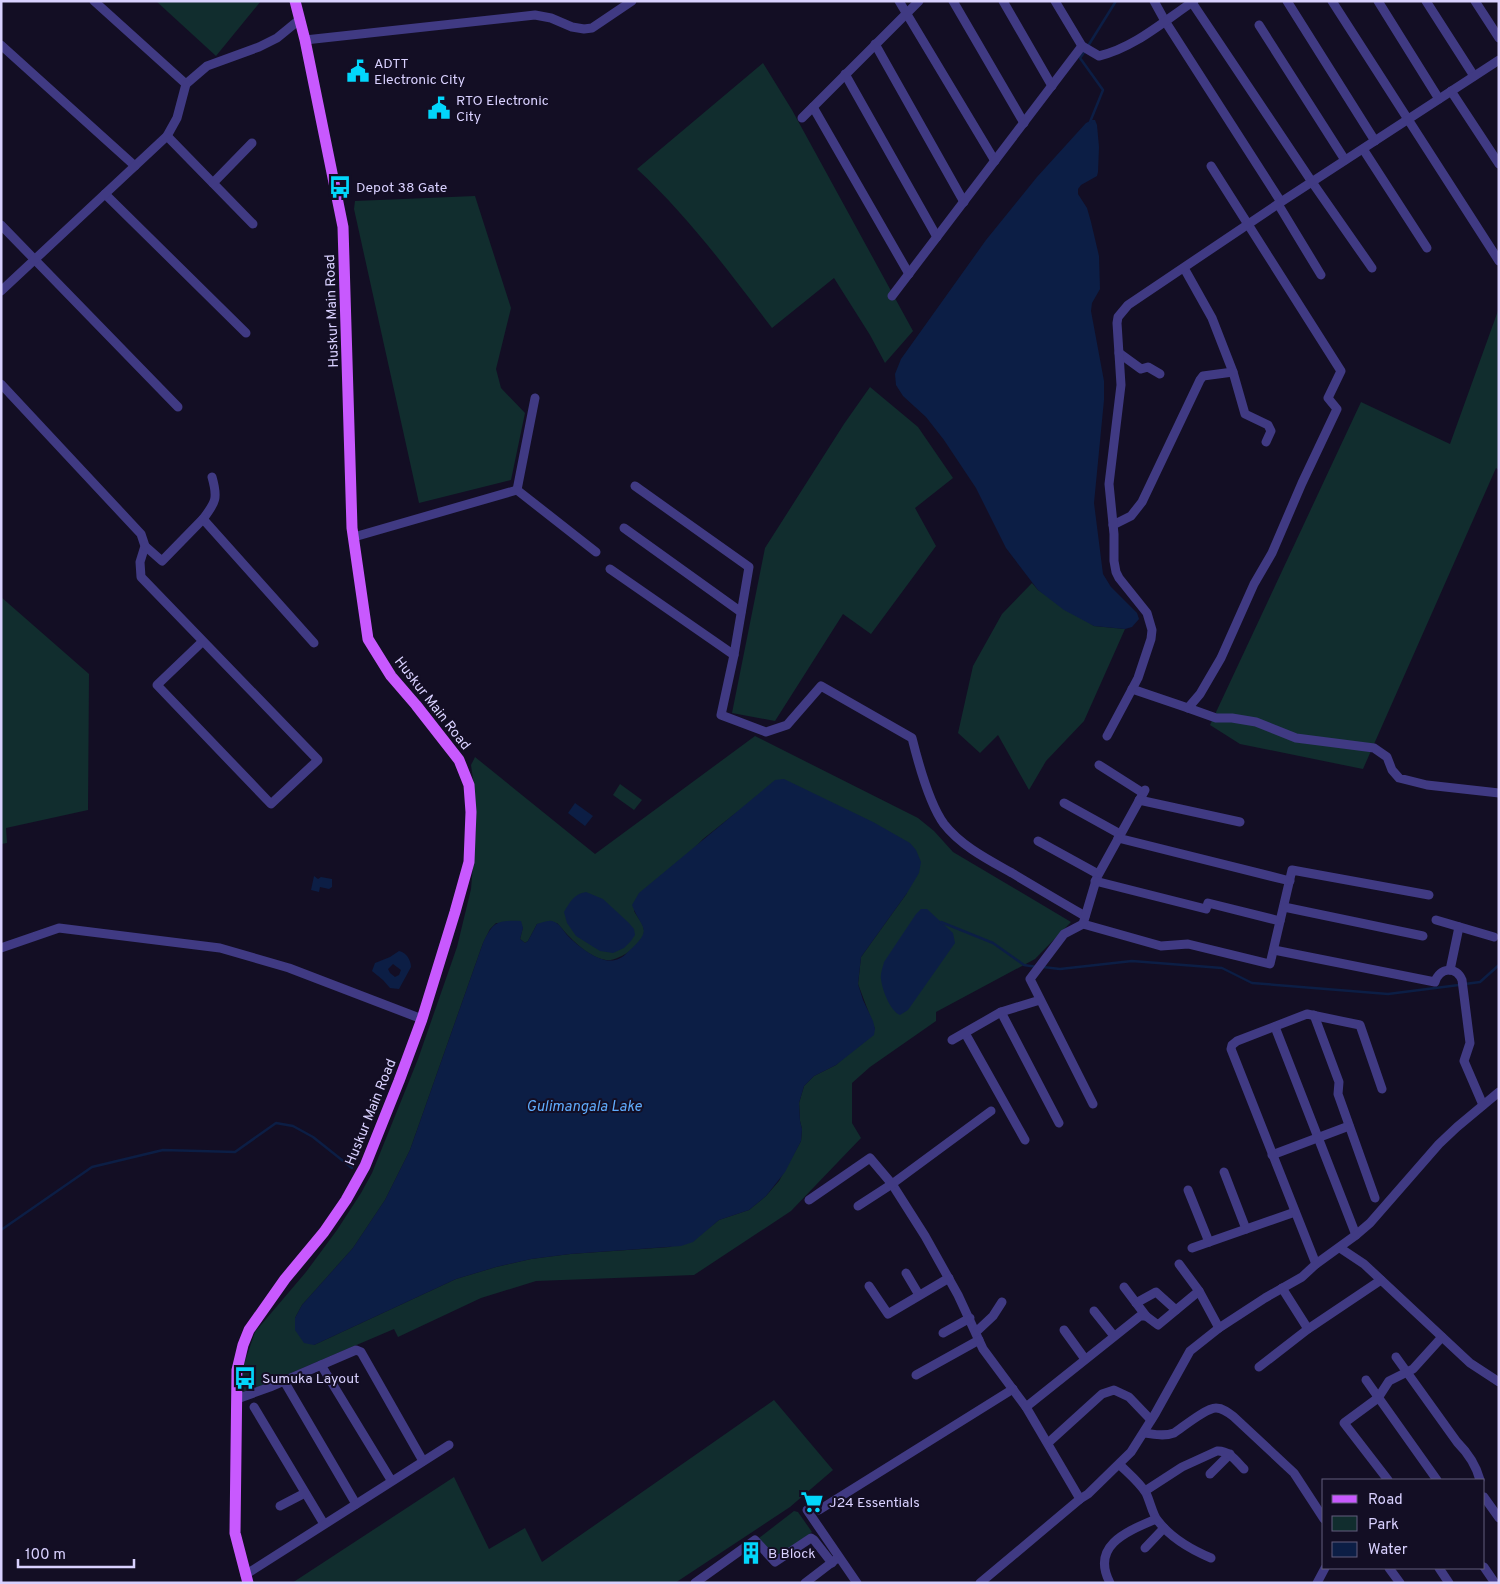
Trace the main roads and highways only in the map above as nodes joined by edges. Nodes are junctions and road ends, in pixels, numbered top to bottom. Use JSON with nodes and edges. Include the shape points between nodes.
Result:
{"nodes":[{"id":1,"x":294,"y":1,"type":"edge"},
{"id":2,"x":246,"y":1579,"type":"edge"}],
"edges":[{"from":1,"to":2,"type":"main road","name":"Huskur Main Road","via":[[305,40],[343,228],[354,537],[368,639],[391,676],[459,760],[469,785],[471,812],[469,862],[422,1019],[365,1166],[324,1232],[285,1278],[249,1330],[243,1345],[237,1370],[235,1533]]}]}
